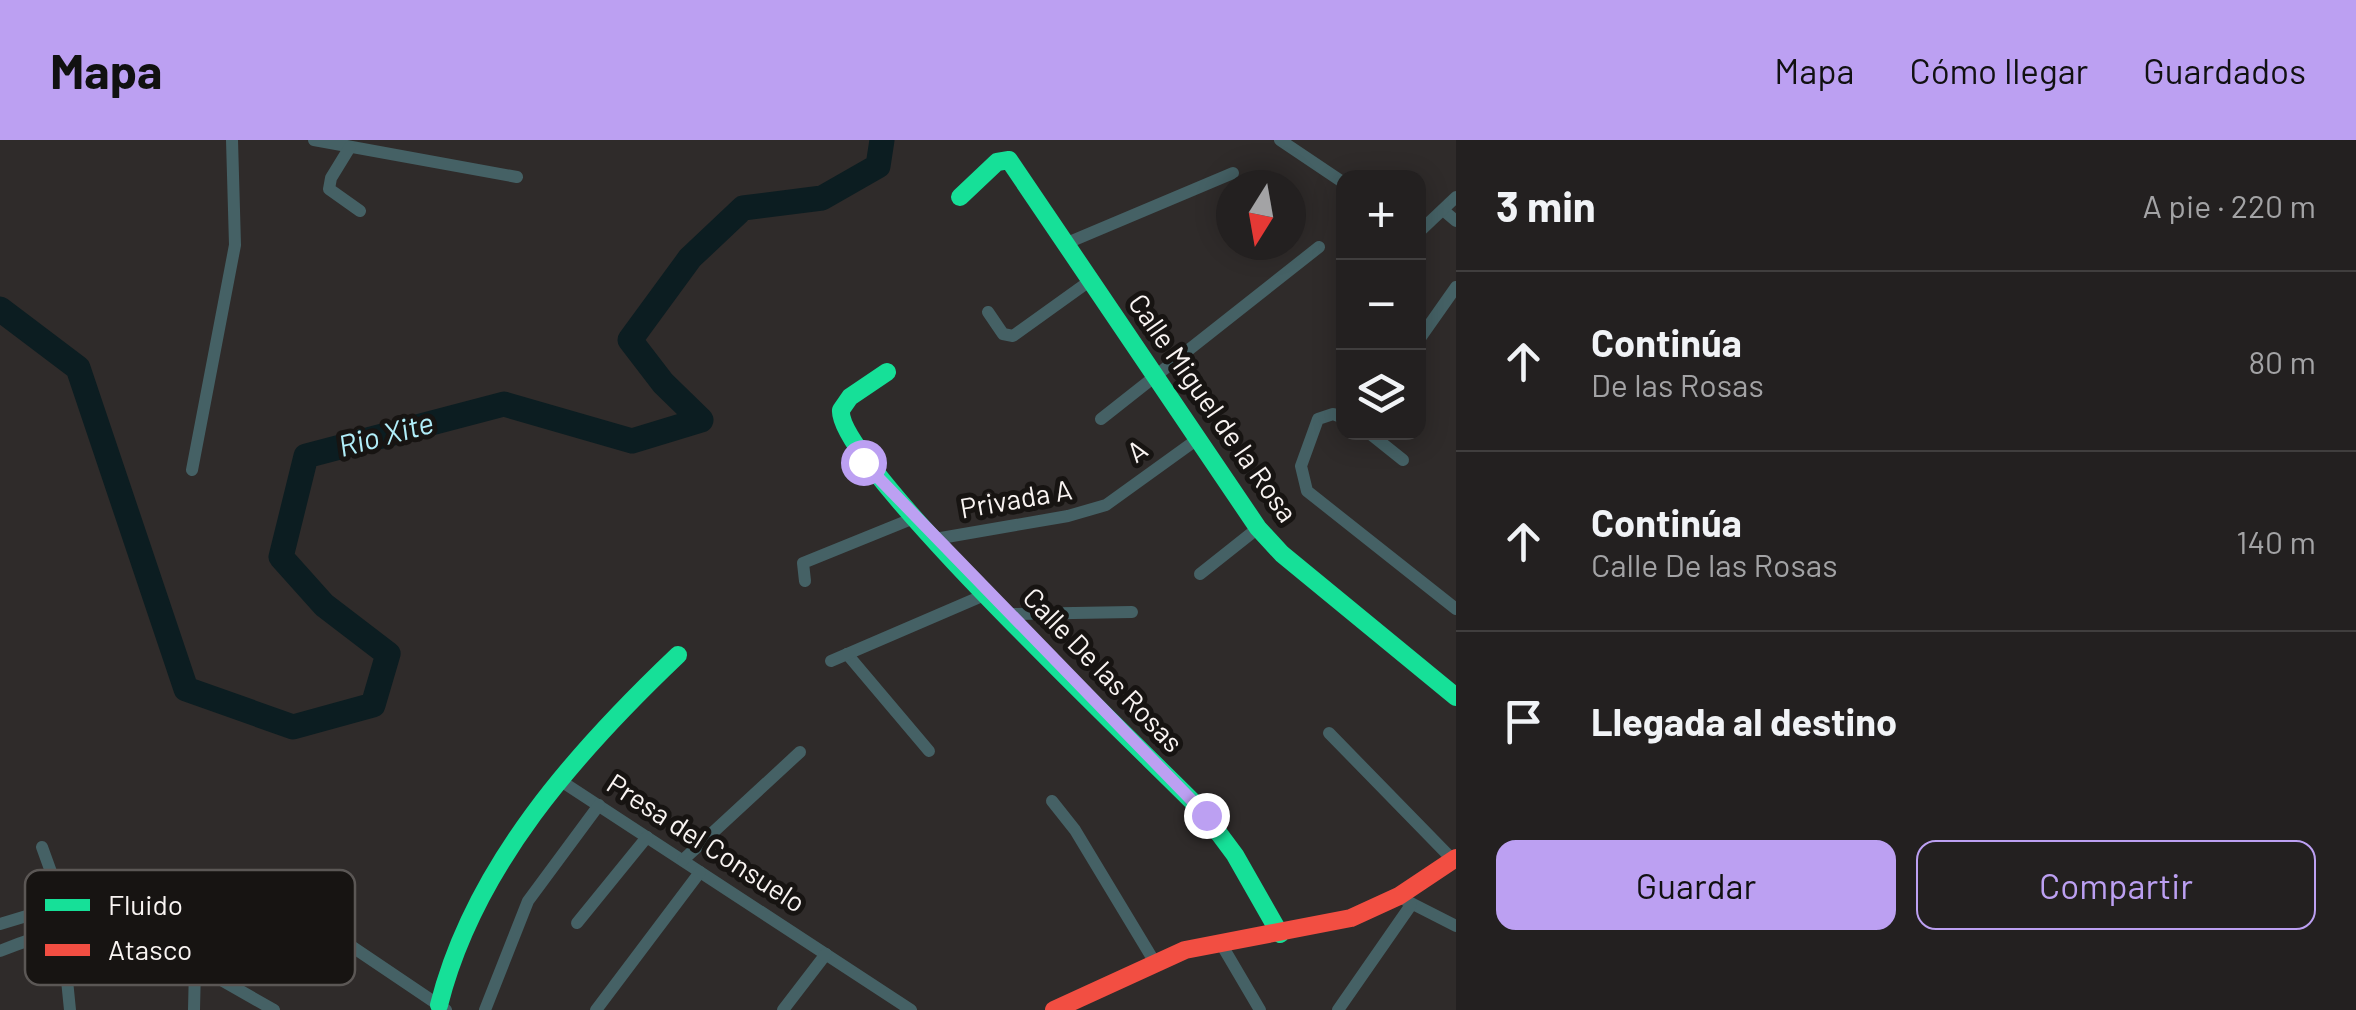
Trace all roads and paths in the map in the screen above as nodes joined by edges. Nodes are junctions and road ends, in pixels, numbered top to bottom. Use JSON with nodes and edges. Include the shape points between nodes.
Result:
{"nodes":[{"id":1,"x":232,"y":140,"type":"edge"},
{"id":2,"x":314,"y":140,"type":"edge"},
{"id":3,"x":1280,"y":140,"type":"edge"},
{"id":4,"x":350,"y":148,"type":"junction"},
{"id":5,"x":517,"y":177,"type":"dead end"},
{"id":6,"x":1336,"y":178,"type":"edge"},
{"id":7,"x":1216,"y":180,"type":"edge"},
{"id":8,"x":960,"y":197,"type":"dead end"},
{"id":9,"x":1456,"y":197,"type":"edge"},
{"id":10,"x":1443,"y":210,"type":"junction"},
{"id":11,"x":360,"y":211,"type":"dead end"},
{"id":12,"x":1456,"y":222,"type":"edge"},
{"id":13,"x":1426,"y":227,"type":"edge"},
{"id":14,"x":1067,"y":244,"type":"junction"},
{"id":15,"x":1319,"y":247,"type":"dead end"},
{"id":16,"x":1091,"y":280,"type":"junction"},
{"id":17,"x":1456,"y":286,"type":"edge"},
{"id":18,"x":988,"y":312,"type":"dead end"},
{"id":19,"x":1426,"y":329,"type":"edge"},
{"id":20,"x":887,"y":372,"type":"dead end"},
{"id":21,"x":1157,"y":377,"type":"junction"},
{"id":22,"x":1336,"y":416,"type":"edge"},
{"id":23,"x":1101,"y":419,"type":"dead end"},
{"id":24,"x":1198,"y":438,"type":"junction"},
{"id":25,"x":1378,"y":440,"type":"edge"},
{"id":26,"x":1403,"y":460,"type":"dead end"},
{"id":27,"x":192,"y":470,"type":"dead end"},
{"id":28,"x":1106,"y":505,"type":"joint"},
{"id":29,"x":914,"y":518,"type":"junction"},
{"id":30,"x":1258,"y":528,"type":"junction"},
{"id":31,"x":935,"y":539,"type":"junction"},
{"id":32,"x":1200,"y":574,"type":"dead end"},
{"id":33,"x":805,"y":581,"type":"dead end"},
{"id":34,"x":989,"y":592,"type":"junction"},
{"id":35,"x":1456,"y":609,"type":"edge"},
{"id":36,"x":1132,"y":612,"type":"dead end"},
{"id":37,"x":1010,"y":614,"type":"junction"},
{"id":38,"x":848,"y":654,"type":"junction"},
{"id":39,"x":678,"y":655,"type":"dead end"},
{"id":40,"x":831,"y":661,"type":"dead end"},
{"id":41,"x":1456,"y":698,"type":"edge"},
{"id":42,"x":1329,"y":733,"type":"dead end"},
{"id":43,"x":928,"y":751,"type":"dead end"},
{"id":44,"x":800,"y":752,"type":"dead end"},
{"id":45,"x":564,"y":783,"type":"junction"},
{"id":46,"x":1052,"y":801,"type":"dead end"},
{"id":47,"x":599,"y":805,"type":"junction"},
{"id":48,"x":647,"y":837,"type":"junction"},
{"id":49,"x":42,"y":847,"type":"dead end"},
{"id":50,"x":1454,"y":859,"type":"edge"},
{"id":51,"x":683,"y":860,"type":"junction"},
{"id":52,"x":50,"y":870,"type":"edge"},
{"id":53,"x":700,"y":872,"type":"junction"},
{"id":54,"x":1405,"y":901,"type":"junction"},
{"id":55,"x":25,"y":916,"type":"edge"},
{"id":56,"x":577,"y":923,"type":"dead end"},
{"id":57,"x":0,"y":924,"type":"edge"},
{"id":58,"x":1456,"y":926,"type":"edge"},
{"id":59,"x":1280,"y":934,"type":"junction"},
{"id":60,"x":1220,"y":942,"type":"junction"},
{"id":61,"x":25,"y":943,"type":"edge"},
{"id":62,"x":355,"y":949,"type":"edge"},
{"id":63,"x":0,"y":951,"type":"edge"},
{"id":64,"x":826,"y":954,"type":"junction"},
{"id":65,"x":1154,"y":961,"type":"junction"},
{"id":66,"x":68,"y":985,"type":"edge"},
{"id":67,"x":195,"y":985,"type":"edge"},
{"id":68,"x":228,"y":985,"type":"edge"},
{"id":69,"x":443,"y":1008,"type":"edge"},
{"id":70,"x":70,"y":1010,"type":"edge"},
{"id":71,"x":194,"y":1010,"type":"edge"},
{"id":72,"x":274,"y":1010,"type":"edge"},
{"id":73,"x":485,"y":1010,"type":"edge"},
{"id":74,"x":596,"y":1010,"type":"edge"},
{"id":75,"x":783,"y":1010,"type":"edge"},
{"id":76,"x":912,"y":1010,"type":"edge"},
{"id":77,"x":1054,"y":1010,"type":"edge"},
{"id":78,"x":1260,"y":1010,"type":"edge"},
{"id":79,"x":1338,"y":1010,"type":"edge"}],
"edges":[{"from":1,"to":27,"type":"street","via":[[236,245]]},
{"from":2,"to":4,"type":"street"},
{"from":3,"to":6,"type":"street"},
{"from":4,"to":5,"type":"street"},
{"from":4,"to":11,"type":"street","via":[[329,189]]},
{"from":7,"to":14,"type":"street"},
{"from":8,"to":14,"type":"street","name":"Calle Miguel de la Rosa","via":[[1003,160],[1014,166]]},
{"from":9,"to":10,"type":"street"},
{"from":10,"to":12,"type":"street"},
{"from":10,"to":13,"type":"street"},
{"from":14,"to":16,"type":"street","name":"Calle Miguel de la Rosa"},
{"from":15,"to":21,"type":"street"},
{"from":16,"to":18,"type":"street","via":[[1013,336],[1003,334]]},
{"from":16,"to":21,"type":"street","name":"Calle Miguel de la Rosa"},
{"from":17,"to":19,"type":"street"},
{"from":20,"to":29,"type":"street","name":"Calle De las Rosas","via":[[843,404],[840,418],[851,446]]},
{"from":21,"to":23,"type":"street"},
{"from":21,"to":24,"type":"street","name":"Calle Miguel de la Rosa"},
{"from":22,"to":35,"type":"street","via":[[1318,419],[1301,480]]},
{"from":24,"to":28,"type":"street","name":"A"},
{"from":24,"to":30,"type":"street","name":"Calle Miguel de la Rosa"},
{"from":25,"to":26,"type":"street"},
{"from":28,"to":31,"type":"street","name":"Privada A"},
{"from":29,"to":31,"type":"street","name":"Calle De las Rosas"},
{"from":29,"to":33,"type":"street","via":[[803,563]]},
{"from":30,"to":32,"type":"street"},
{"from":30,"to":41,"type":"street","name":"Calle Miguel de la Rosa"},
{"from":31,"to":34,"type":"street","name":"Calle De las Rosas"},
{"from":34,"to":37,"type":"street","name":"Calle De las Rosas"},
{"from":34,"to":38,"type":"street"},
{"from":36,"to":37,"type":"street"},
{"from":37,"to":59,"type":"street","name":"Calle De las Rosas","via":[[1206,815]]},
{"from":38,"to":40,"type":"street"},
{"from":38,"to":43,"type":"street"},
{"from":39,"to":45,"type":"street","name":"Presa del Consuelo","via":[[616,715]]},
{"from":42,"to":50,"type":"street"},
{"from":44,"to":51,"type":"street"},
{"from":45,"to":47,"type":"street","name":"Presa del Consuelo"},
{"from":45,"to":69,"type":"street","via":[[489,876],[450,958]]},
{"from":46,"to":65,"type":"street"},
{"from":47,"to":48,"type":"street","name":"Presa del Consuelo"},
{"from":47,"to":73,"type":"street","via":[[528,901]]},
{"from":48,"to":51,"type":"street","name":"Presa del Consuelo"},
{"from":48,"to":56,"type":"street"},
{"from":49,"to":52,"type":"street"},
{"from":50,"to":54,"type":"street"},
{"from":51,"to":53,"type":"street","name":"Presa del Consuelo"},
{"from":53,"to":64,"type":"street","name":"Presa del Consuelo"},
{"from":53,"to":74,"type":"street"},
{"from":54,"to":58,"type":"street"},
{"from":54,"to":59,"type":"street"},
{"from":54,"to":79,"type":"street"},
{"from":55,"to":57,"type":"street"},
{"from":59,"to":60,"type":"street"},
{"from":60,"to":65,"type":"street"},
{"from":60,"to":78,"type":"street"},
{"from":61,"to":63,"type":"street"},
{"from":62,"to":69,"type":"street"},
{"from":64,"to":75,"type":"street"},
{"from":64,"to":76,"type":"street","name":"Presa del Consuelo"},
{"from":65,"to":77,"type":"street"},
{"from":66,"to":70,"type":"street"},
{"from":67,"to":71,"type":"street"},
{"from":68,"to":72,"type":"street"}]}
